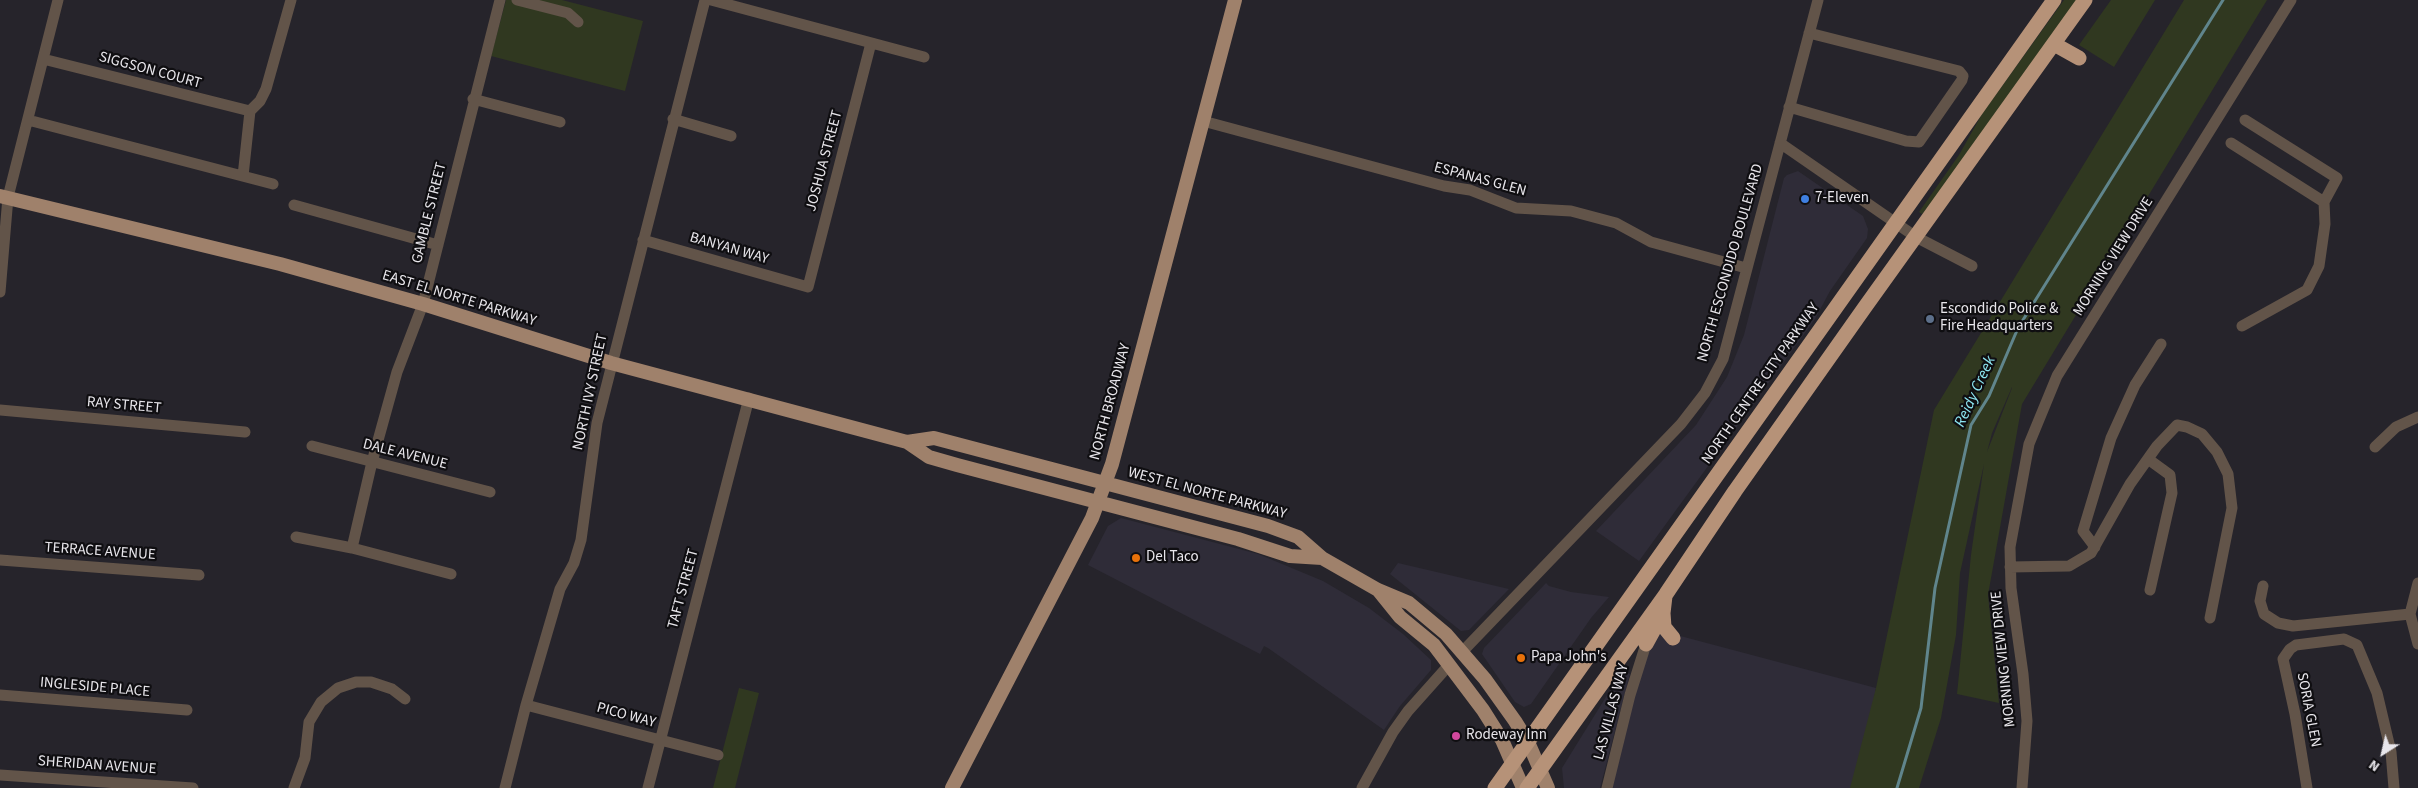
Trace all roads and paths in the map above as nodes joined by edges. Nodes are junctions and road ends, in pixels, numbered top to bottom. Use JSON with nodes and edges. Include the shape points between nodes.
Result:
{"nodes":[{"id":1,"x":58,"y":0,"type":"edge"},
{"id":2,"x":291,"y":0,"type":"edge"},
{"id":3,"x":500,"y":0,"type":"edge"},
{"id":4,"x":517,"y":0,"type":"edge"},
{"id":5,"x":705,"y":0,"type":"edge"},
{"id":6,"x":711,"y":0,"type":"edge"},
{"id":7,"x":1234,"y":0,"type":"edge"},
{"id":8,"x":1818,"y":0,"type":"edge"},
{"id":9,"x":2054,"y":0,"type":"edge"},
{"id":10,"x":2085,"y":0,"type":"edge"},
{"id":11,"x":2291,"y":0,"type":"edge"},
{"id":12,"x":578,"y":22,"type":"dead end"},
{"id":13,"x":1809,"y":33,"type":"junction"},
{"id":14,"x":871,"y":43,"type":"junction"},
{"id":15,"x":2054,"y":44,"type":"junction"},
{"id":16,"x":924,"y":57,"type":"dead end"},
{"id":17,"x":2079,"y":58,"type":"dead end"},
{"id":18,"x":43,"y":59,"type":"junction"},
{"id":19,"x":473,"y":100,"type":"junction"},
{"id":20,"x":1789,"y":107,"type":"junction"},
{"id":21,"x":250,"y":112,"type":"junction"},
{"id":22,"x":673,"y":119,"type":"junction"},
{"id":23,"x":28,"y":120,"type":"junction"},
{"id":24,"x":2245,"y":120,"type":"dead end"},
{"id":25,"x":1203,"y":121,"type":"junction"},
{"id":26,"x":560,"y":122,"type":"dead end"},
{"id":27,"x":731,"y":136,"type":"dead end"},
{"id":28,"x":1780,"y":143,"type":"junction"},
{"id":29,"x":2231,"y":143,"type":"dead end"},
{"id":30,"x":243,"y":176,"type":"junction"},
{"id":31,"x":273,"y":184,"type":"dead end"},
{"id":32,"x":4,"y":197,"type":"edge"},
{"id":33,"x":2324,"y":202,"type":"junction"},
{"id":34,"x":294,"y":205,"type":"dead end"},
{"id":35,"x":1896,"y":224,"type":"junction"},
{"id":36,"x":1916,"y":237,"type":"junction"},
{"id":37,"x":643,"y":240,"type":"junction"},
{"id":38,"x":438,"y":245,"type":"junction"},
{"id":39,"x":1972,"y":266,"type":"dead end"},
{"id":40,"x":1746,"y":268,"type":"junction"},
{"id":41,"x":808,"y":286,"type":"joint"},
{"id":42,"x":0,"y":292,"type":"edge"},
{"id":43,"x":423,"y":304,"type":"junction"},
{"id":44,"x":2242,"y":326,"type":"dead end"},
{"id":45,"x":2161,"y":344,"type":"dead end"},
{"id":46,"x":611,"y":363,"type":"junction"},
{"id":47,"x":749,"y":398,"type":"junction"},
{"id":48,"x":0,"y":410,"type":"edge"},
{"id":49,"x":2418,"y":417,"type":"edge"},
{"id":50,"x":245,"y":432,"type":"dead end"},
{"id":51,"x":908,"y":442,"type":"junction"},
{"id":52,"x":312,"y":446,"type":"dead end"},
{"id":53,"x":2375,"y":447,"type":"dead end"},
{"id":54,"x":2148,"y":459,"type":"junction"},
{"id":55,"x":372,"y":462,"type":"junction"},
{"id":56,"x":1105,"y":483,"type":"junction"},
{"id":57,"x":490,"y":492,"type":"dead end"},
{"id":58,"x":1098,"y":502,"type":"junction"},
{"id":59,"x":296,"y":537,"type":"dead end"},
{"id":60,"x":2095,"y":547,"type":"junction"},
{"id":61,"x":352,"y":548,"type":"junction"},
{"id":62,"x":1322,"y":558,"type":"junction"},
{"id":63,"x":0,"y":560,"type":"edge"},
{"id":64,"x":2010,"y":566,"type":"junction"},
{"id":65,"x":451,"y":574,"type":"dead end"},
{"id":66,"x":198,"y":575,"type":"dead end"},
{"id":67,"x":2418,"y":583,"type":"edge"},
{"id":68,"x":2263,"y":586,"type":"dead end"},
{"id":69,"x":1378,"y":590,"type":"junction"},
{"id":70,"x":2150,"y":590,"type":"dead end"},
{"id":71,"x":1666,"y":594,"type":"junction"},
{"id":72,"x":1663,"y":613,"type":"junction"},
{"id":73,"x":2410,"y":614,"type":"junction"},
{"id":74,"x":2210,"y":618,"type":"dead end"},
{"id":75,"x":1673,"y":638,"type":"dead end"},
{"id":76,"x":1646,"y":644,"type":"joint"},
{"id":77,"x":2418,"y":644,"type":"edge"},
{"id":78,"x":1463,"y":652,"type":"junction"},
{"id":79,"x":1449,"y":665,"type":"junction"},
{"id":80,"x":0,"y":695,"type":"edge"},
{"id":81,"x":405,"y":699,"type":"dead end"},
{"id":82,"x":526,"y":705,"type":"junction"},
{"id":83,"x":187,"y":710,"type":"dead end"},
{"id":84,"x":660,"y":740,"type":"junction"},
{"id":85,"x":1528,"y":742,"type":"junction"},
{"id":86,"x":718,"y":755,"type":"dead end"},
{"id":87,"x":1513,"y":762,"type":"junction"},
{"id":88,"x":1540,"y":769,"type":"junction"},
{"id":89,"x":0,"y":775,"type":"edge"},
{"id":90,"x":193,"y":788,"type":"edge"},
{"id":91,"x":294,"y":788,"type":"edge"},
{"id":92,"x":506,"y":788,"type":"edge"},
{"id":93,"x":648,"y":788,"type":"edge"},
{"id":94,"x":952,"y":788,"type":"edge"},
{"id":95,"x":1362,"y":788,"type":"edge"},
{"id":96,"x":1495,"y":788,"type":"edge"},
{"id":97,"x":1523,"y":788,"type":"edge"},
{"id":98,"x":1527,"y":788,"type":"edge"},
{"id":99,"x":1548,"y":788,"type":"edge"},
{"id":100,"x":1607,"y":788,"type":"edge"},
{"id":101,"x":2022,"y":788,"type":"edge"},
{"id":102,"x":2307,"y":788,"type":"edge"},
{"id":103,"x":2394,"y":788,"type":"edge"}],
"edges":[{"from":1,"to":18,"type":"street"},
{"from":2,"to":21,"type":"street","via":[[266,89]]},
{"from":3,"to":19,"type":"street","name":"GAMBLE STREET"},
{"from":4,"to":12,"type":"street","via":[[568,13]]},
{"from":5,"to":22,"type":"street","name":"NORTH IVY STREET"},
{"from":6,"to":14,"type":"street"},
{"from":7,"to":25,"type":"main road","name":"NORTH BROADWAY"},
{"from":8,"to":13,"type":"street","name":"NORTH ESCONDIDO BOULEVARD"},
{"from":9,"to":35,"type":"highway","name":"NORTH CENTRE CITY PARKWAY"},
{"from":10,"to":15,"type":"highway"},
{"from":11,"to":64,"type":"street","name":"MORNING VIEW DRIVE","via":[[2057,376],[2029,444],[2010,547]]},
{"from":13,"to":20,"type":"street","name":"NORTH ESCONDIDO BOULEVARD"},
{"from":13,"to":20,"type":"street","via":[[1959,71],[1962,80],[1919,142]]},
{"from":14,"to":16,"type":"street"},
{"from":14,"to":41,"type":"street","name":"JOSHUA STREET"},
{"from":15,"to":17,"type":"highway"},
{"from":15,"to":36,"type":"highway"},
{"from":18,"to":21,"type":"street","name":"SIGGSON COURT"},
{"from":18,"to":23,"type":"street"},
{"from":19,"to":26,"type":"street"},
{"from":19,"to":38,"type":"street","name":"GAMBLE STREET"},
{"from":20,"to":28,"type":"street","name":"NORTH ESCONDIDO BOULEVARD"},
{"from":21,"to":30,"type":"street"},
{"from":22,"to":27,"type":"street"},
{"from":22,"to":37,"type":"street","name":"NORTH IVY STREET"},
{"from":23,"to":30,"type":"street"},
{"from":23,"to":32,"type":"street"},
{"from":24,"to":33,"type":"street","via":[[2337,178]]},
{"from":25,"to":40,"type":"street","name":"ESPANAS GLEN","via":[[1444,186],[1470,190],[1516,208],[1572,212],[1616,223],[1650,242]]},
{"from":25,"to":56,"type":"main road","name":"NORTH BROADWAY"},
{"from":28,"to":35,"type":"street"},
{"from":28,"to":40,"type":"street","name":"NORTH ESCONDIDO BOULEVARD"},
{"from":29,"to":33,"type":"street"},
{"from":30,"to":31,"type":"street"},
{"from":32,"to":42,"type":"street"},
{"from":32,"to":43,"type":"main road","name":"EAST EL NORTE PARKWAY","via":[[280,264]]},
{"from":33,"to":44,"type":"street","via":[[2325,224],[2319,266],[2307,290]]},
{"from":34,"to":38,"type":"street"},
{"from":35,"to":36,"type":"street"},
{"from":35,"to":85,"type":"highway","name":"NORTH CENTRE CITY PARKWAY"},
{"from":36,"to":39,"type":"street"},
{"from":36,"to":71,"type":"highway","via":[[1735,491]]},
{"from":37,"to":41,"type":"street","name":"BANYAN WAY"},
{"from":37,"to":46,"type":"street","name":"NORTH IVY STREET"},
{"from":38,"to":43,"type":"street","name":"GAMBLE STREET"},
{"from":40,"to":78,"type":"street","name":"NORTH ESCONDIDO BOULEVARD","via":[[1723,359],[1705,393],[1681,424]]},
{"from":43,"to":46,"type":"main road","name":"EAST EL NORTE PARKWAY"},
{"from":43,"to":55,"type":"street","name":"GAMBLE STREET","via":[[398,372]]},
{"from":45,"to":60,"type":"street","via":[[2135,385],[2111,438],[2083,531]]},
{"from":46,"to":47,"type":"main road","name":"EAST EL NORTE PARKWAY"},
{"from":46,"to":82,"type":"street","name":"NORTH IVY STREET","via":[[597,423],[581,540],[560,590]]},
{"from":47,"to":51,"type":"main road","name":"EAST EL NORTE PARKWAY"},
{"from":47,"to":84,"type":"street","name":"TAFT STREET"},
{"from":48,"to":50,"type":"street","name":"RAY STREET"},
{"from":49,"to":53,"type":"street","via":[[2396,427]]},
{"from":51,"to":56,"type":"main road","name":"EAST EL NORTE PARKWAY","via":[[934,438]]},
{"from":51,"to":58,"type":"main road","name":"EAST EL NORTE PARKWAY","via":[[929,457]]},
{"from":52,"to":55,"type":"street","name":"DALE AVENUE"},
{"from":54,"to":60,"type":"street","via":[[2130,484]]},
{"from":54,"to":70,"type":"street","via":[[2170,475],[2172,493]]},
{"from":54,"to":74,"type":"street","via":[[2177,425],[2202,434],[2217,452],[2228,474],[2232,508]]},
{"from":55,"to":57,"type":"street","name":"DALE AVENUE"},
{"from":55,"to":61,"type":"street","name":"GAMBLE STREET"},
{"from":56,"to":58,"type":"main road","name":"NORTH BROADWAY"},
{"from":56,"to":62,"type":"main road","name":"WEST EL NORTE PARKWAY","via":[[1268,526],[1298,537]]},
{"from":58,"to":62,"type":"main road","name":"WEST EL NORTE PARKWAY","via":[[1290,556]]},
{"from":58,"to":94,"type":"main road","name":"NORTH BROADWAY","via":[[1037,627]]},
{"from":59,"to":61,"type":"street"},
{"from":60,"to":64,"type":"street","via":[[2092,553],[2069,566]]},
{"from":61,"to":65,"type":"street"},
{"from":62,"to":69,"type":"main road","name":"WEST EL NORTE PARKWAY"},
{"from":63,"to":66,"type":"street","name":"TERRACE AVENUE"},
{"from":64,"to":101,"type":"street","name":"MORNING VIEW DRIVE","via":[[2027,721]]},
{"from":67,"to":73,"type":"street"},
{"from":68,"to":73,"type":"street","via":[[2260,601],[2264,614],[2278,624],[2293,626]]},
{"from":69,"to":78,"type":"main road","name":"WEST EL NORTE PARKWAY","via":[[1409,603]]},
{"from":69,"to":79,"type":"main road","name":"WEST EL NORTE PARKWAY","via":[[1400,617],[1434,646]]},
{"from":71,"to":72,"type":"highway"},
{"from":71,"to":88,"type":"highway"},
{"from":72,"to":75,"type":"highway","via":[[1664,627]]},
{"from":72,"to":76,"type":"highway"},
{"from":73,"to":77,"type":"street"},
{"from":76,"to":100,"type":"street","name":"LAS VILLAS WAY"},
{"from":78,"to":85,"type":"main road","name":"WEST EL NORTE PARKWAY","via":[[1500,698]]},
{"from":79,"to":87,"type":"main road","name":"WEST EL NORTE PARKWAY","via":[[1486,713]]},
{"from":79,"to":95,"type":"street","via":[[1393,732]]},
{"from":80,"to":83,"type":"street","name":"INGLESIDE PLACE"},
{"from":81,"to":91,"type":"street","via":[[392,689],[370,682],[356,682],[338,688],[321,702],[309,722],[305,758]]},
{"from":82,"to":84,"type":"street","name":"PICO WAY"},
{"from":82,"to":92,"type":"street","name":"NORTH IVY STREET"},
{"from":84,"to":86,"type":"street","name":"PICO WAY"},
{"from":84,"to":93,"type":"street","name":"TAFT STREET"},
{"from":85,"to":87,"type":"highway","name":"NORTH CENTRE CITY PARKWAY"},
{"from":85,"to":88,"type":"main road","name":"WEST EL NORTE PARKWAY"},
{"from":87,"to":96,"type":"highway","name":"NORTH CENTRE CITY PARKWAY"},
{"from":87,"to":97,"type":"main road","name":"WEST EL NORTE PARKWAY"},
{"from":88,"to":98,"type":"highway"},
{"from":88,"to":99,"type":"main road","name":"WEST EL NORTE PARKWAY"},
{"from":89,"to":90,"type":"street","name":"SHERIDAN AVENUE"},
{"from":102,"to":103,"type":"street","name":"SORIA GLEN","via":[[2283,659],[2296,645],[2344,639],[2357,645],[2376,693],[2391,752]]}]}
